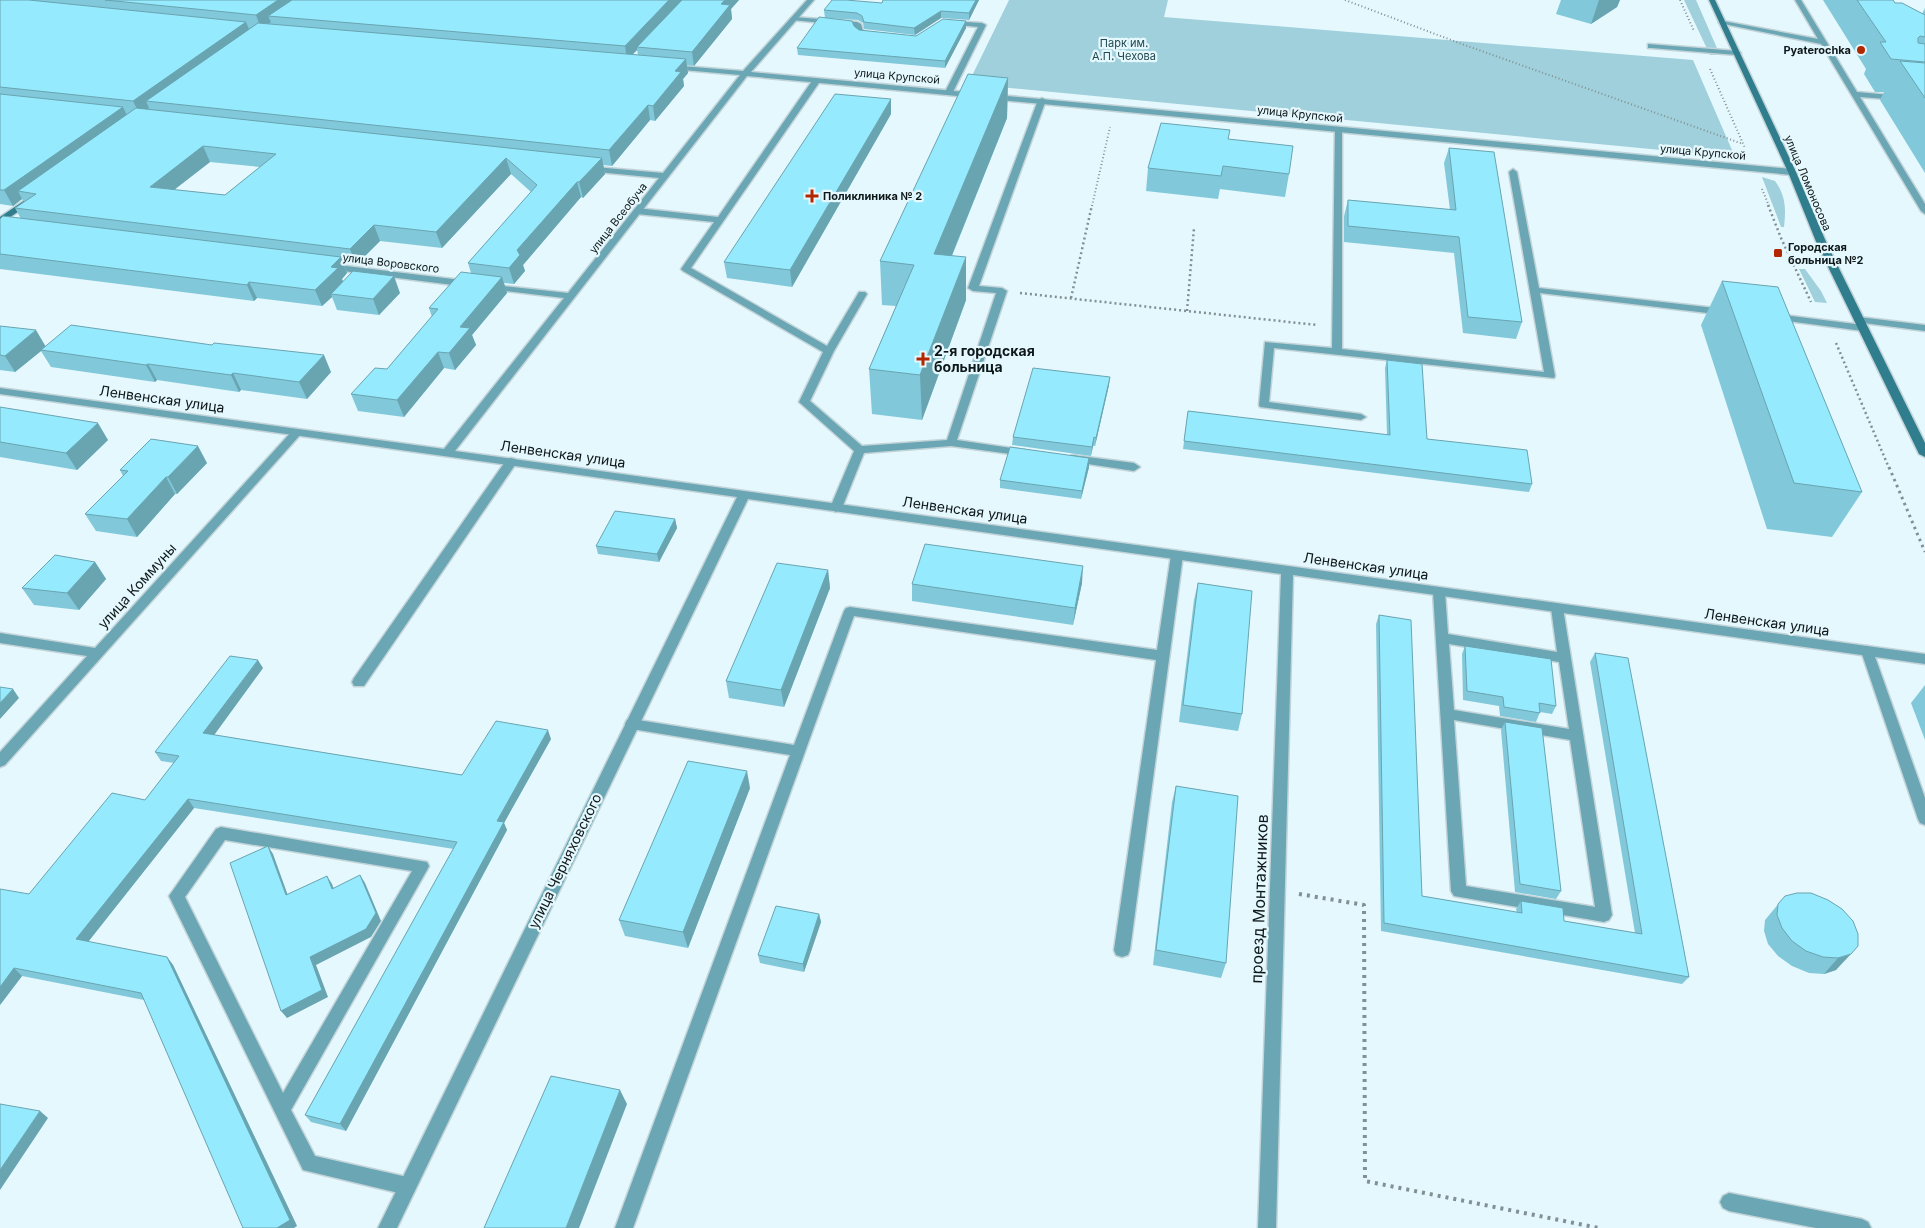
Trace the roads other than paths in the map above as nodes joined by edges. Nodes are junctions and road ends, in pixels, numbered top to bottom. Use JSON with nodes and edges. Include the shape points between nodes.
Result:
{"nodes":[{"id":1,"x":810,"y":0,"type":"edge"},
{"id":2,"x":1712,"y":0,"type":"edge"},
{"id":3,"x":1798,"y":0,"type":"edge"},
{"id":4,"x":794,"y":19,"type":"junction"},
{"id":5,"x":942,"y":22,"type":"edge"},
{"id":6,"x":1723,"y":23,"type":"junction"},
{"id":7,"x":879,"y":35,"type":"edge"},
{"id":8,"x":1823,"y":42,"type":"junction"},
{"id":9,"x":1651,"y":46,"type":"dead end"},
{"id":10,"x":1737,"y":53,"type":"junction"},
{"id":11,"x":659,"y":66,"type":"edge"},
{"id":12,"x":745,"y":74,"type":"junction"},
{"id":13,"x":817,"y":80,"type":"junction"},
{"id":14,"x":949,"y":92,"type":"junction"},
{"id":15,"x":1855,"y":94,"type":"junction"},
{"id":16,"x":1042,"y":100,"type":"junction"},
{"id":17,"x":1925,"y":100,"type":"edge"},
{"id":18,"x":1338,"y":129,"type":"junction"},
{"id":19,"x":576,"y":167,"type":"edge"},
{"id":20,"x":1513,"y":172,"type":"dead end"},
{"id":21,"x":1792,"y":172,"type":"junction"},
{"id":22,"x":665,"y":176,"type":"junction"},
{"id":23,"x":32,"y":198,"type":"edge"},
{"id":24,"x":638,"y":211,"type":"junction"},
{"id":25,"x":1925,"y":211,"type":"edge"},
{"id":26,"x":720,"y":220,"type":"junction"},
{"id":27,"x":0,"y":221,"type":"edge"},
{"id":28,"x":324,"y":266,"type":"edge"},
{"id":29,"x":1535,"y":290,"type":"junction"},
{"id":30,"x":862,"y":294,"type":"dead end"},
{"id":31,"x":570,"y":296,"type":"junction"},
{"id":32,"x":1732,"y":312,"type":"edge"},
{"id":33,"x":1761,"y":316,"type":"edge"},
{"id":34,"x":1861,"y":324,"type":"junction"},
{"id":35,"x":1925,"y":328,"type":"edge"},
{"id":36,"x":829,"y":351,"type":"junction"},
{"id":37,"x":1337,"y":352,"type":"junction"},
{"id":38,"x":0,"y":391,"type":"edge"},
{"id":39,"x":1361,"y":417,"type":"dead end"},
{"id":40,"x":297,"y":432,"type":"junction"},
{"id":41,"x":951,"y":443,"type":"junction"},
{"id":42,"x":860,"y":450,"type":"junction"},
{"id":43,"x":447,"y":453,"type":"junction"},
{"id":44,"x":1925,"y":454,"type":"edge"},
{"id":45,"x":1038,"y":455,"type":"edge"},
{"id":46,"x":1057,"y":457,"type":"edge"},
{"id":47,"x":512,"y":462,"type":"junction"},
{"id":48,"x":1134,"y":467,"type":"dead end"},
{"id":49,"x":744,"y":495,"type":"junction"},
{"id":50,"x":836,"y":508,"type":"junction"},
{"id":51,"x":1177,"y":555,"type":"junction"},
{"id":52,"x":1287,"y":570,"type":"junction"},
{"id":53,"x":1439,"y":592,"type":"junction"},
{"id":54,"x":1557,"y":608,"type":"junction"},
{"id":55,"x":0,"y":638,"type":"edge"},
{"id":56,"x":1442,"y":638,"type":"junction"},
{"id":57,"x":1867,"y":651,"type":"junction"},
{"id":58,"x":97,"y":653,"type":"junction"},
{"id":59,"x":1163,"y":656,"type":"junction"},
{"id":60,"x":1565,"y":658,"type":"junction"},
{"id":61,"x":1925,"y":659,"type":"edge"},
{"id":62,"x":359,"y":682,"type":"dead end"},
{"id":63,"x":1447,"y":714,"type":"junction"},
{"id":64,"x":632,"y":724,"type":"junction"},
{"id":65,"x":1577,"y":736,"type":"junction"},
{"id":66,"x":5,"y":749,"type":"edge"},
{"id":67,"x":798,"y":751,"type":"junction"},
{"id":68,"x":0,"y":761,"type":"edge"},
{"id":69,"x":1925,"y":819,"type":"edge"},
{"id":70,"x":1122,"y":950,"type":"dead end"},
{"id":71,"x":282,"y":1110,"type":"junction"},
{"id":72,"x":407,"y":1186,"type":"junction"},
{"id":73,"x":1729,"y":1202,"type":"dead end"},
{"id":74,"x":387,"y":1228,"type":"edge"},
{"id":75,"x":624,"y":1228,"type":"edge"},
{"id":76,"x":1267,"y":1228,"type":"edge"},
{"id":77,"x":1862,"y":1228,"type":"edge"}],
"edges":[{"from":1,"to":4,"type":"street","name":"улица Всеобуча"},
{"from":2,"to":6,"type":"main road","name":"улица Ломоносова"},
{"from":3,"to":8,"type":"street"},
{"from":4,"to":7,"type":"street","via":[[857,24],[860,33]]},
{"from":4,"to":12,"type":"street","name":"улица Всеобуча"},
{"from":5,"to":14,"type":"street","via":[[982,25]]},
{"from":6,"to":8,"type":"street"},
{"from":6,"to":10,"type":"main road","name":"улица Ломоносова"},
{"from":8,"to":15,"type":"street"},
{"from":9,"to":10,"type":"street"},
{"from":10,"to":21,"type":"main road","name":"улица Ломоносова"},
{"from":11,"to":12,"type":"street","name":"улица Крупской"},
{"from":12,"to":13,"type":"street","name":"улица Крупской"},
{"from":12,"to":22,"type":"street","name":"улица Всеобуча"},
{"from":13,"to":14,"type":"street","name":"улица Крупской"},
{"from":13,"to":26,"type":"street"},
{"from":14,"to":16,"type":"street","name":"улица Крупской"},
{"from":15,"to":17,"type":"street"},
{"from":15,"to":25,"type":"street"},
{"from":16,"to":18,"type":"street","name":"улица Крупской"},
{"from":16,"to":41,"type":"street","via":[[973,288],[1002,291]]},
{"from":18,"to":21,"type":"street","name":"улица Крупской"},
{"from":18,"to":37,"type":"street"},
{"from":19,"to":22,"type":"street"},
{"from":20,"to":29,"type":"street"},
{"from":21,"to":34,"type":"main road","name":"улица Ломоносова"},
{"from":22,"to":24,"type":"street","name":"улица Всеобуча"},
{"from":23,"to":27,"type":"main road"},
{"from":24,"to":26,"type":"street"},
{"from":24,"to":31,"type":"street","name":"улица Всеобуча"},
{"from":26,"to":36,"type":"street","via":[[686,269]]},
{"from":28,"to":31,"type":"street","name":"улица Воровского"},
{"from":29,"to":32,"type":"street"},
{"from":29,"to":37,"type":"street","via":[[1550,376]]},
{"from":30,"to":36,"type":"street"},
{"from":31,"to":43,"type":"street","name":"улица Всеобуча"},
{"from":33,"to":34,"type":"street"},
{"from":34,"to":35,"type":"street"},
{"from":34,"to":44,"type":"main road","name":"улица Ломоносова"},
{"from":36,"to":42,"type":"street","via":[[804,402]]},
{"from":37,"to":39,"type":"street","via":[[1269,344],[1264,405]]},
{"from":38,"to":40,"type":"street","name":"Ленвенская улица"},
{"from":40,"to":43,"type":"street","name":"Ленвенская улица"},
{"from":40,"to":58,"type":"street","name":"улица Коммуны"},
{"from":41,"to":42,"type":"street"},
{"from":41,"to":45,"type":"street"},
{"from":42,"to":50,"type":"street"},
{"from":43,"to":47,"type":"street","name":"Ленвенская улица"},
{"from":46,"to":48,"type":"street"},
{"from":47,"to":49,"type":"street","name":"Ленвенская улица"},
{"from":47,"to":62,"type":"street"},
{"from":49,"to":50,"type":"street","name":"Ленвенская улица"},
{"from":49,"to":64,"type":"street","name":"улица Черняховского"},
{"from":50,"to":51,"type":"street","name":"Ленвенская улица"},
{"from":51,"to":52,"type":"street","name":"Ленвенская улица"},
{"from":51,"to":59,"type":"street"},
{"from":52,"to":53,"type":"street","name":"Ленвенская улица"},
{"from":52,"to":76,"type":"street","name":"проезд Монтажников"},
{"from":53,"to":54,"type":"street","name":"Ленвенская улица"},
{"from":53,"to":56,"type":"street"},
{"from":54,"to":57,"type":"street","name":"Ленвенская улица"},
{"from":54,"to":60,"type":"street"},
{"from":55,"to":58,"type":"street"},
{"from":56,"to":60,"type":"street"},
{"from":56,"to":63,"type":"street"},
{"from":57,"to":61,"type":"street","name":"Ленвенская улица"},
{"from":57,"to":69,"type":"street"},
{"from":58,"to":66,"type":"street","name":"улица Коммуны"},
{"from":59,"to":67,"type":"street","via":[[850,611]]},
{"from":59,"to":70,"type":"street"},
{"from":60,"to":65,"type":"street"},
{"from":63,"to":65,"type":"street"},
{"from":63,"to":65,"type":"street","via":[[1459,891],[1604,915]]},
{"from":64,"to":67,"type":"street"},
{"from":64,"to":72,"type":"street","name":"улица Черняховского"},
{"from":66,"to":68,"type":"street","name":"улица Коммуны"},
{"from":67,"to":75,"type":"street"},
{"from":71,"to":71,"type":"street","via":[[177,896],[221,833],[422,866]]},
{"from":71,"to":72,"type":"street","via":[[309,1164]]},
{"from":72,"to":74,"type":"street","name":"улица Черняховского"},
{"from":73,"to":77,"type":"street"}]}
